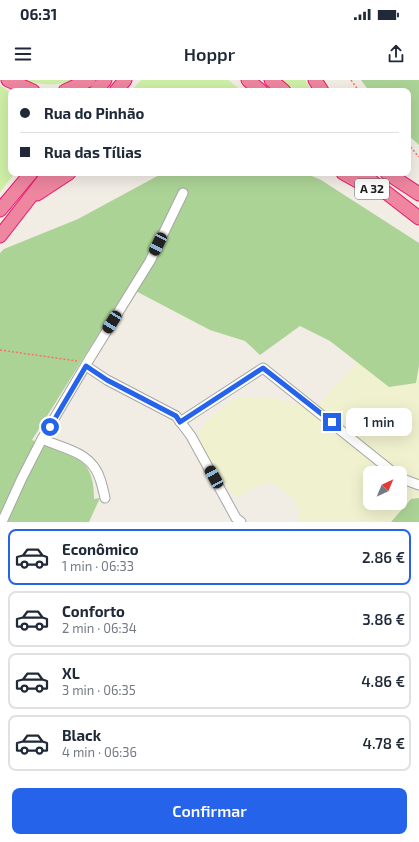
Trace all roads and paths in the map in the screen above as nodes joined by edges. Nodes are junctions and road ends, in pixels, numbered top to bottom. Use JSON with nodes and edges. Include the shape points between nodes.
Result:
{"nodes":[{"id":1,"x":8,"y":80,"type":"edge"},
{"id":2,"x":89,"y":80,"type":"edge"},
{"id":3,"x":105,"y":80,"type":"edge"},
{"id":4,"x":125,"y":80,"type":"edge"},
{"id":5,"x":248,"y":80,"type":"edge"},
{"id":6,"x":271,"y":80,"type":"edge"},
{"id":7,"x":26,"y":88,"type":"edge"},
{"id":8,"x":72,"y":88,"type":"edge"},
{"id":9,"x":98,"y":88,"type":"edge"},
{"id":10,"x":118,"y":88,"type":"edge"},
{"id":11,"x":257,"y":88,"type":"edge"},
{"id":12,"x":280,"y":88,"type":"edge"},
{"id":13,"x":411,"y":148,"type":"edge"},
{"id":14,"x":419,"y":157,"type":"edge"},
{"id":15,"x":28,"y":176,"type":"edge"},
{"id":16,"x":47,"y":176,"type":"edge"},
{"id":17,"x":64,"y":176,"type":"edge"},
{"id":18,"x":349,"y":176,"type":"edge"},
{"id":19,"x":365,"y":176,"type":"edge"},
{"id":20,"x":392,"y":176,"type":"edge"},
{"id":21,"x":401,"y":176,"type":"edge"},
{"id":22,"x":183,"y":193,"type":"dead end"},
{"id":23,"x":419,"y":194,"type":"edge"},
{"id":24,"x":32,"y":197,"type":"junction"},
{"id":25,"x":401,"y":206,"type":"junction"},
{"id":26,"x":0,"y":210,"type":"edge"},
{"id":27,"x":419,"y":218,"type":"edge"},
{"id":28,"x":0,"y":236,"type":"edge"},
{"id":29,"x":0,"y":350,"type":"edge"},
{"id":30,"x":86,"y":366,"type":"junction"},
{"id":31,"x":180,"y":422,"type":"junction"},
{"id":32,"x":42,"y":439,"type":"junction"},
{"id":33,"x":385,"y":466,"type":"edge"},
{"id":34,"x":407,"y":481,"type":"edge"},
{"id":35,"x":419,"y":485,"type":"edge"},
{"id":36,"x":105,"y":498,"type":"dead end"},
{"id":37,"x":2,"y":522,"type":"edge"},
{"id":38,"x":241,"y":522,"type":"edge"}],
"edges":[{"from":1,"to":7,"type":"highway"},
{"from":2,"to":8,"type":"highway"},
{"from":3,"to":9,"type":"highway"},
{"from":4,"to":10,"type":"highway"},
{"from":5,"to":11,"type":"highway"},
{"from":6,"to":12,"type":"highway"},
{"from":13,"to":14,"type":"path"},
{"from":15,"to":26,"type":"highway"},
{"from":16,"to":24,"type":"highway"},
{"from":17,"to":24,"type":"highway"},
{"from":18,"to":25,"type":"highway","number":"A 32"},
{"from":19,"to":25,"type":"highway","number":"A 32"},
{"from":20,"to":23,"type":"highway","number":"A 32"},
{"from":21,"to":23,"type":"highway","number":"A 32"},
{"from":22,"to":30,"type":"street","via":[[150,261]]},
{"from":24,"to":28,"type":"highway"},
{"from":25,"to":27,"type":"highway","number":"A 32"},
{"from":29,"to":30,"type":"path","via":[[73,359]]},
{"from":30,"to":31,"type":"street","via":[[107,380],[176,416]]},
{"from":30,"to":32,"type":"street"},
{"from":31,"to":33,"type":"street","via":[[263,368]]},
{"from":31,"to":38,"type":"street","via":[[191,436],[236,518]]},
{"from":32,"to":36,"type":"street","via":[[65,450],[75,451],[87,459],[97,471]]},
{"from":32,"to":37,"type":"street"},
{"from":34,"to":35,"type":"street"}]}
